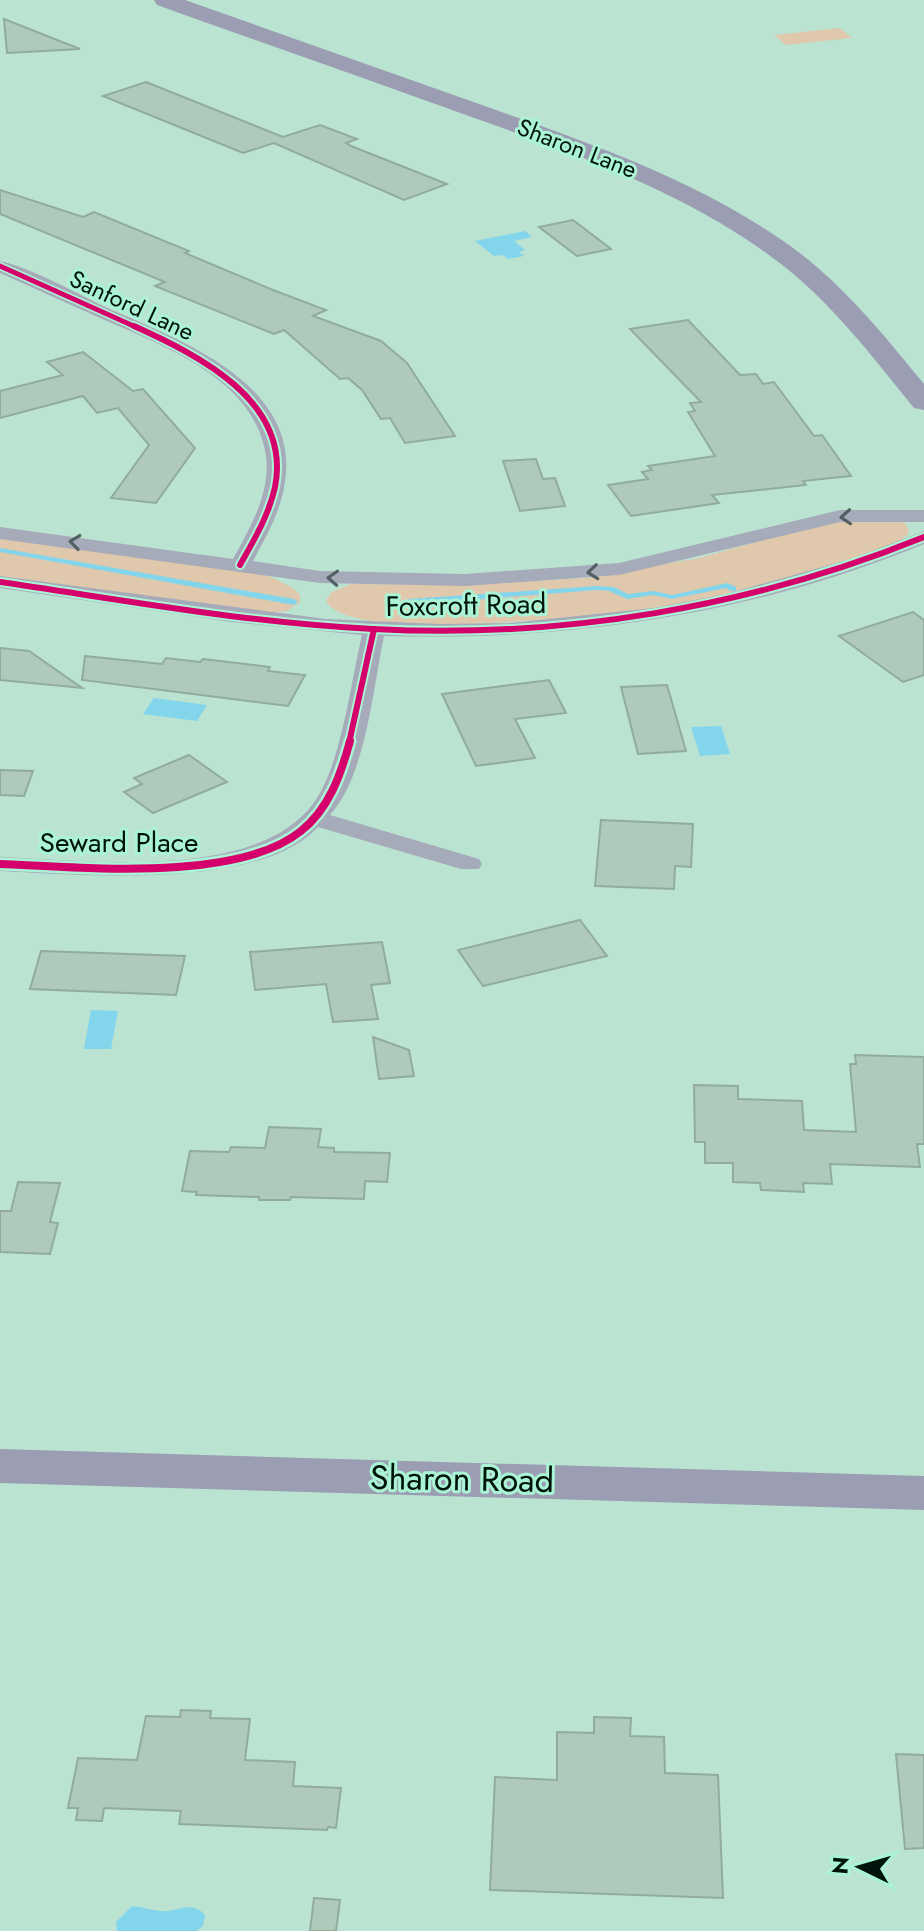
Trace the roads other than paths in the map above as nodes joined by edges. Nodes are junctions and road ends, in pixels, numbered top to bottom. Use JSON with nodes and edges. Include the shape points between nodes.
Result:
{"nodes":[{"id":1,"x":165,"y":0,"type":"edge"},
{"id":2,"x":0,"y":266,"type":"edge"},
{"id":3,"x":924,"y":402,"type":"edge"},
{"id":4,"x":924,"y":516,"type":"edge"},
{"id":5,"x":0,"y":533,"type":"edge"},
{"id":6,"x":924,"y":537,"type":"edge"},
{"id":7,"x":240,"y":565,"type":"junction"},
{"id":8,"x":0,"y":582,"type":"edge"},
{"id":9,"x":374,"y":629,"type":"junction"},
{"id":10,"x":316,"y":819,"type":"junction"},
{"id":11,"x":0,"y":864,"type":"edge"},
{"id":12,"x":470,"y":864,"type":"dead end"},
{"id":13,"x":0,"y":1466,"type":"edge"},
{"id":14,"x":924,"y":1493,"type":"edge"}],
"edges":[{"from":1,"to":3,"type":"main road","name":"Sharon Lane","via":[[599,154],[699,200],[763,239],[828,290]]},
{"from":2,"to":7,"type":"street","name":"Sanford Lane","via":[[174,345],[242,390],[266,423],[277,454],[269,509]]},
{"from":4,"to":7,"type":"street","name":"Foxcroft Road","one_way":true,"via":[[840,516],[666,560],[545,576],[364,579]]},
{"from":7,"to":5,"type":"street","name":"Foxcroft Road","one_way":true},
{"from":6,"to":9,"type":"street","name":"Foxcroft Road","via":[[879,558],[807,580],[663,611],[540,626]]},
{"from":8,"to":9,"type":"street","name":"Foxcroft Road"},
{"from":9,"to":10,"type":"street","via":[[347,749]]},
{"from":10,"to":11,"type":"street","name":"Seward Place","via":[[268,849],[209,864]]},
{"from":10,"to":12,"type":"street"},
{"from":13,"to":14,"type":"main road","name":"Sharon Road"}]}
